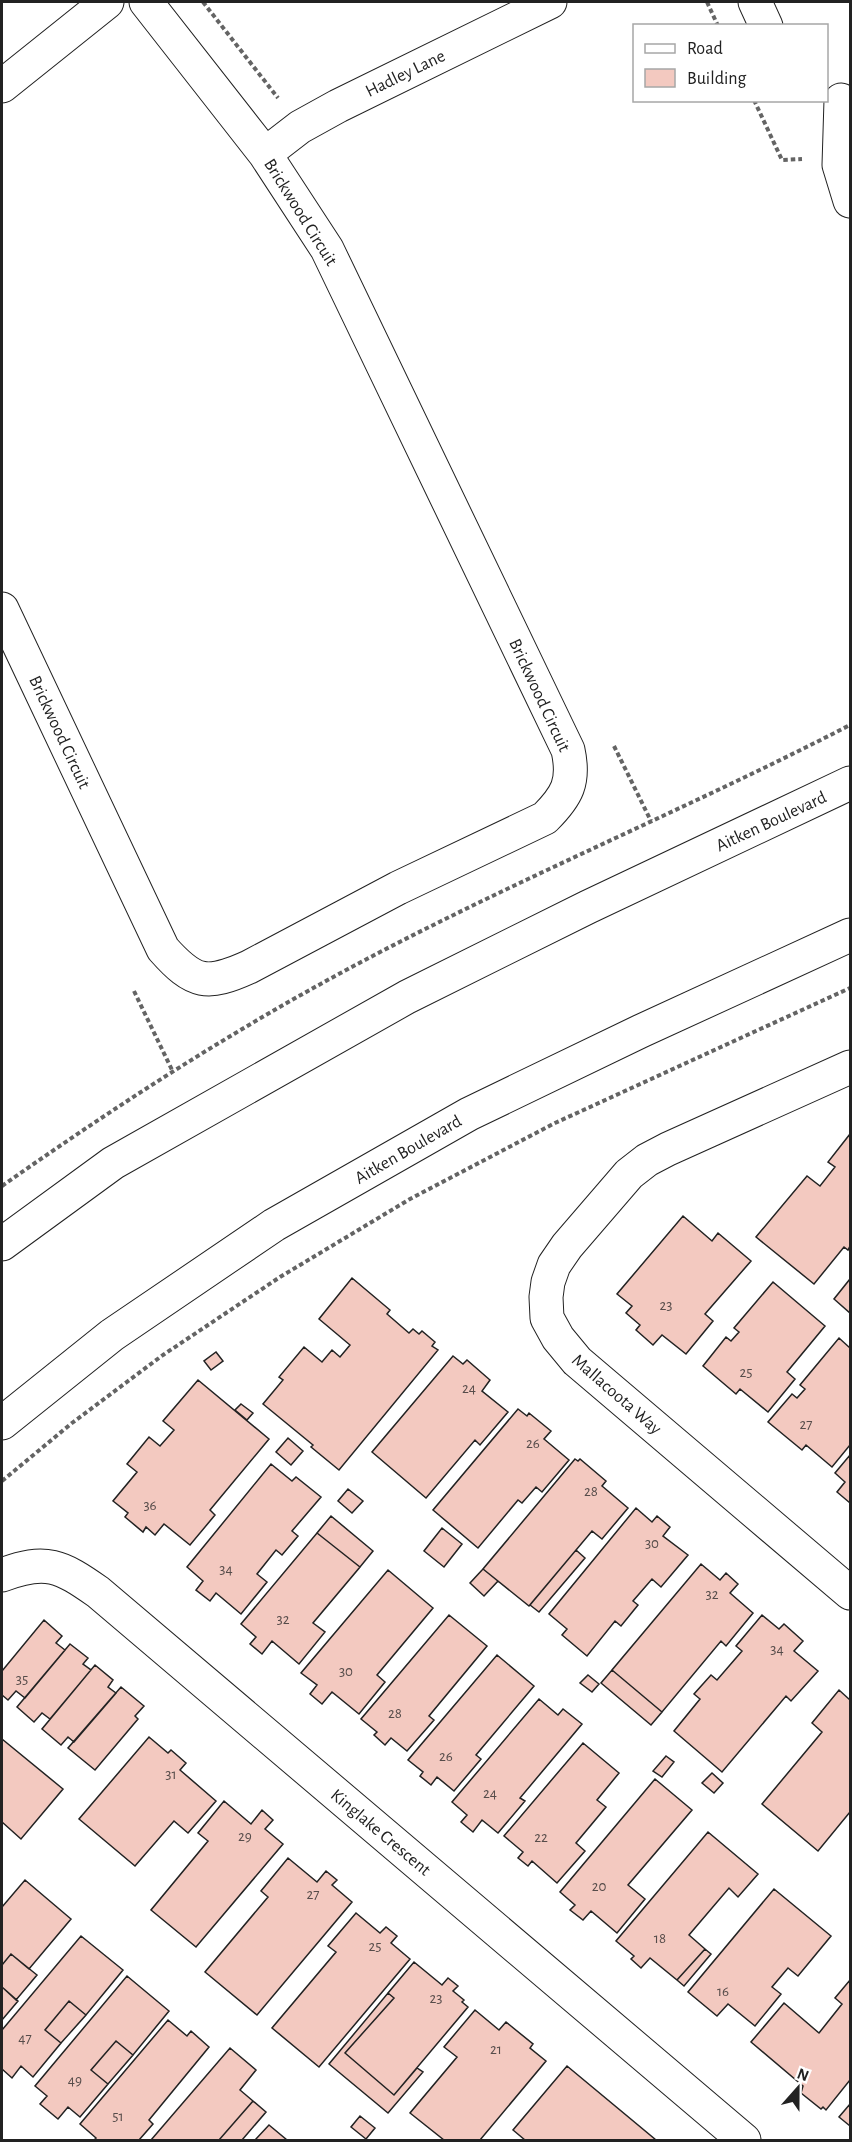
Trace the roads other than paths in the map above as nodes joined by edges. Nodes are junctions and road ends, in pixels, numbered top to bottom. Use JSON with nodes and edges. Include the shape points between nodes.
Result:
{"nodes":[{"id":1,"x":107,"y":2,"type":"edge"},
{"id":2,"x":146,"y":2,"type":"edge"},
{"id":3,"x":550,"y":2,"type":"edge"},
{"id":4,"x":755,"y":2,"type":"edge"},
{"id":5,"x":765,"y":24,"type":"edge"},
{"id":6,"x":2,"y":86,"type":"edge"},
{"id":7,"x":839,"y":99,"type":"edge"},
{"id":8,"x":265,"y":154,"type":"junction"},
{"id":9,"x":850,"y":201,"type":"edge"},
{"id":10,"x":2,"y":609,"type":"edge"},
{"id":11,"x":850,"y":783,"type":"edge"},
{"id":12,"x":850,"y":935,"type":"edge"},
{"id":13,"x":850,"y":1067,"type":"edge"},
{"id":14,"x":2,"y":1244,"type":"edge"},
{"id":15,"x":2,"y":1424,"type":"edge"},
{"id":16,"x":2,"y":1575,"type":"edge"},
{"id":17,"x":850,"y":1593,"type":"edge"},
{"id":18,"x":744,"y":2140,"type":"edge"}],
"edges":[{"from":1,"to":6,"type":"street"},
{"from":2,"to":8,"type":"street","name":"Brickwood Circuit"},
{"from":3,"to":8,"type":"street","name":"Hadley Lane","via":[[338,106],[300,127]]},
{"from":4,"to":5,"type":"street"},
{"from":7,"to":9,"type":"street","via":[[839,165]]},
{"from":8,"to":10,"type":"street","name":"Brickwood Circuit","via":[[327,249],[568,750],[570,784],[560,803],[545,818],[398,888],[249,968],[225,978],[194,977],[163,949]]},
{"from":11,"to":14,"type":"street","name":"Aitken Boulevard","via":[[407,997],[113,1163]]},
{"from":12,"to":15,"type":"street","name":"Aitken Boulevard","via":[[469,1114],[274,1225],[112,1335]]},
{"from":13,"to":17,"type":"street","name":"Mallacoota Way","via":[[647,1160],[629,1174],[567,1246],[554,1265],[546,1297],[547,1318],[577,1361]]},
{"from":16,"to":18,"type":"street","name":"Kinglake Crescent","via":[[22,1567],[44,1565],[74,1575],[98,1592]]}]}
